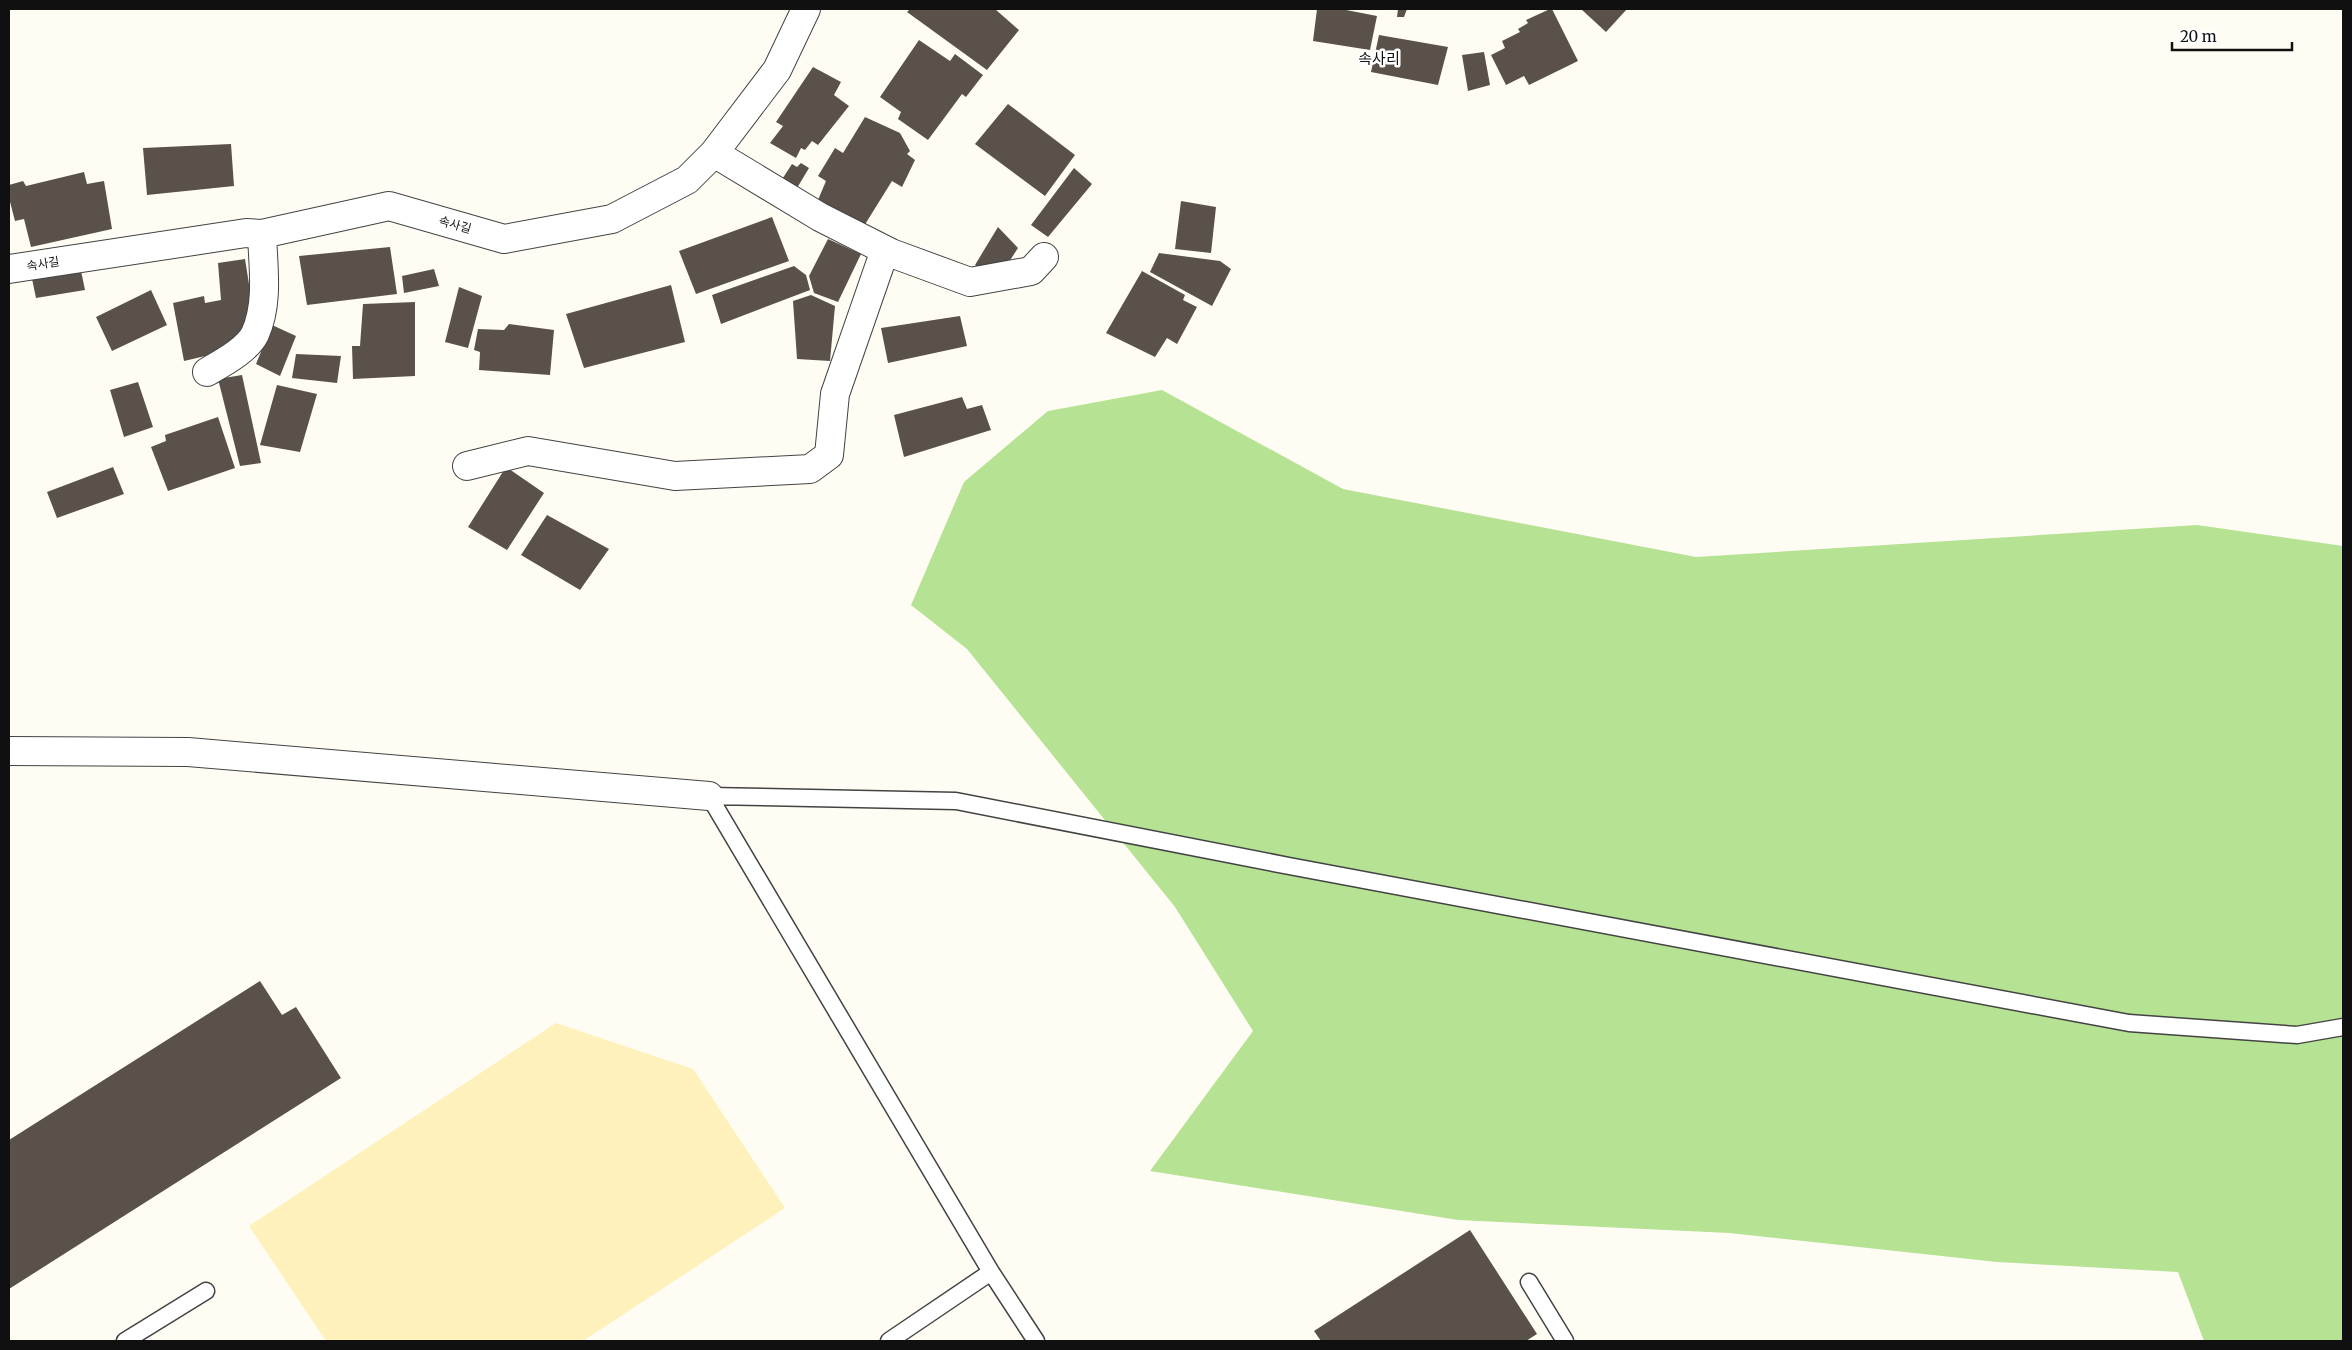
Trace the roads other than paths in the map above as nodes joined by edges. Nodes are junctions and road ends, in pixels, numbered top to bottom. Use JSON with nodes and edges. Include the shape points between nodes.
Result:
{"nodes":[{"id":1,"x":806,"y":9,"type":"edge"},
{"id":2,"x":714,"y":152,"type":"junction"},
{"id":3,"x":262,"y":234,"type":"junction"},
{"id":4,"x":885,"y":250,"type":"junction"},
{"id":5,"x":1044,"y":257,"type":"dead end"},
{"id":6,"x":9,"y":269,"type":"edge"},
{"id":7,"x":207,"y":372,"type":"dead end"},
{"id":8,"x":467,"y":466,"type":"dead end"},
{"id":9,"x":9,"y":751,"type":"edge"},
{"id":10,"x":709,"y":796,"type":"junction"},
{"id":11,"x":2343,"y":1026,"type":"edge"},
{"id":12,"x":990,"y":1272,"type":"junction"},
{"id":13,"x":1529,"y":1282,"type":"dead end"},
{"id":14,"x":206,"y":1291,"type":"dead end"},
{"id":15,"x":125,"y":1341,"type":"edge"},
{"id":16,"x":889,"y":1341,"type":"edge"},
{"id":17,"x":1036,"y":1341,"type":"edge"},
{"id":18,"x":1565,"y":1341,"type":"edge"}],
"edges":[{"from":1,"to":2,"type":"street","name":"속사길","via":[[777,70]]},
{"from":2,"to":3,"type":"street","name":"속사길","via":[[687,180],[612,219],[504,239],[389,206]]},
{"from":2,"to":4,"type":"street","via":[[820,217]]},
{"from":3,"to":6,"type":"street","name":"속사길","via":[[246,233]]},
{"from":3,"to":7,"type":"street","via":[[264,296],[254,335],[232,357]]},
{"from":4,"to":5,"type":"street","via":[[970,282],[1031,271]]},
{"from":4,"to":8,"type":"street","via":[[835,394],[829,455],[810,469],[675,476],[528,451]]},
{"from":9,"to":10,"type":"street","via":[[188,752]]},
{"from":10,"to":11,"type":"lane","via":[[956,801],[2129,1023],[2297,1035]]},
{"from":10,"to":12,"type":"lane"},
{"from":12,"to":16,"type":"lane"},
{"from":12,"to":17,"type":"lane"},
{"from":13,"to":18,"type":"lane"},
{"from":14,"to":15,"type":"lane"}]}
